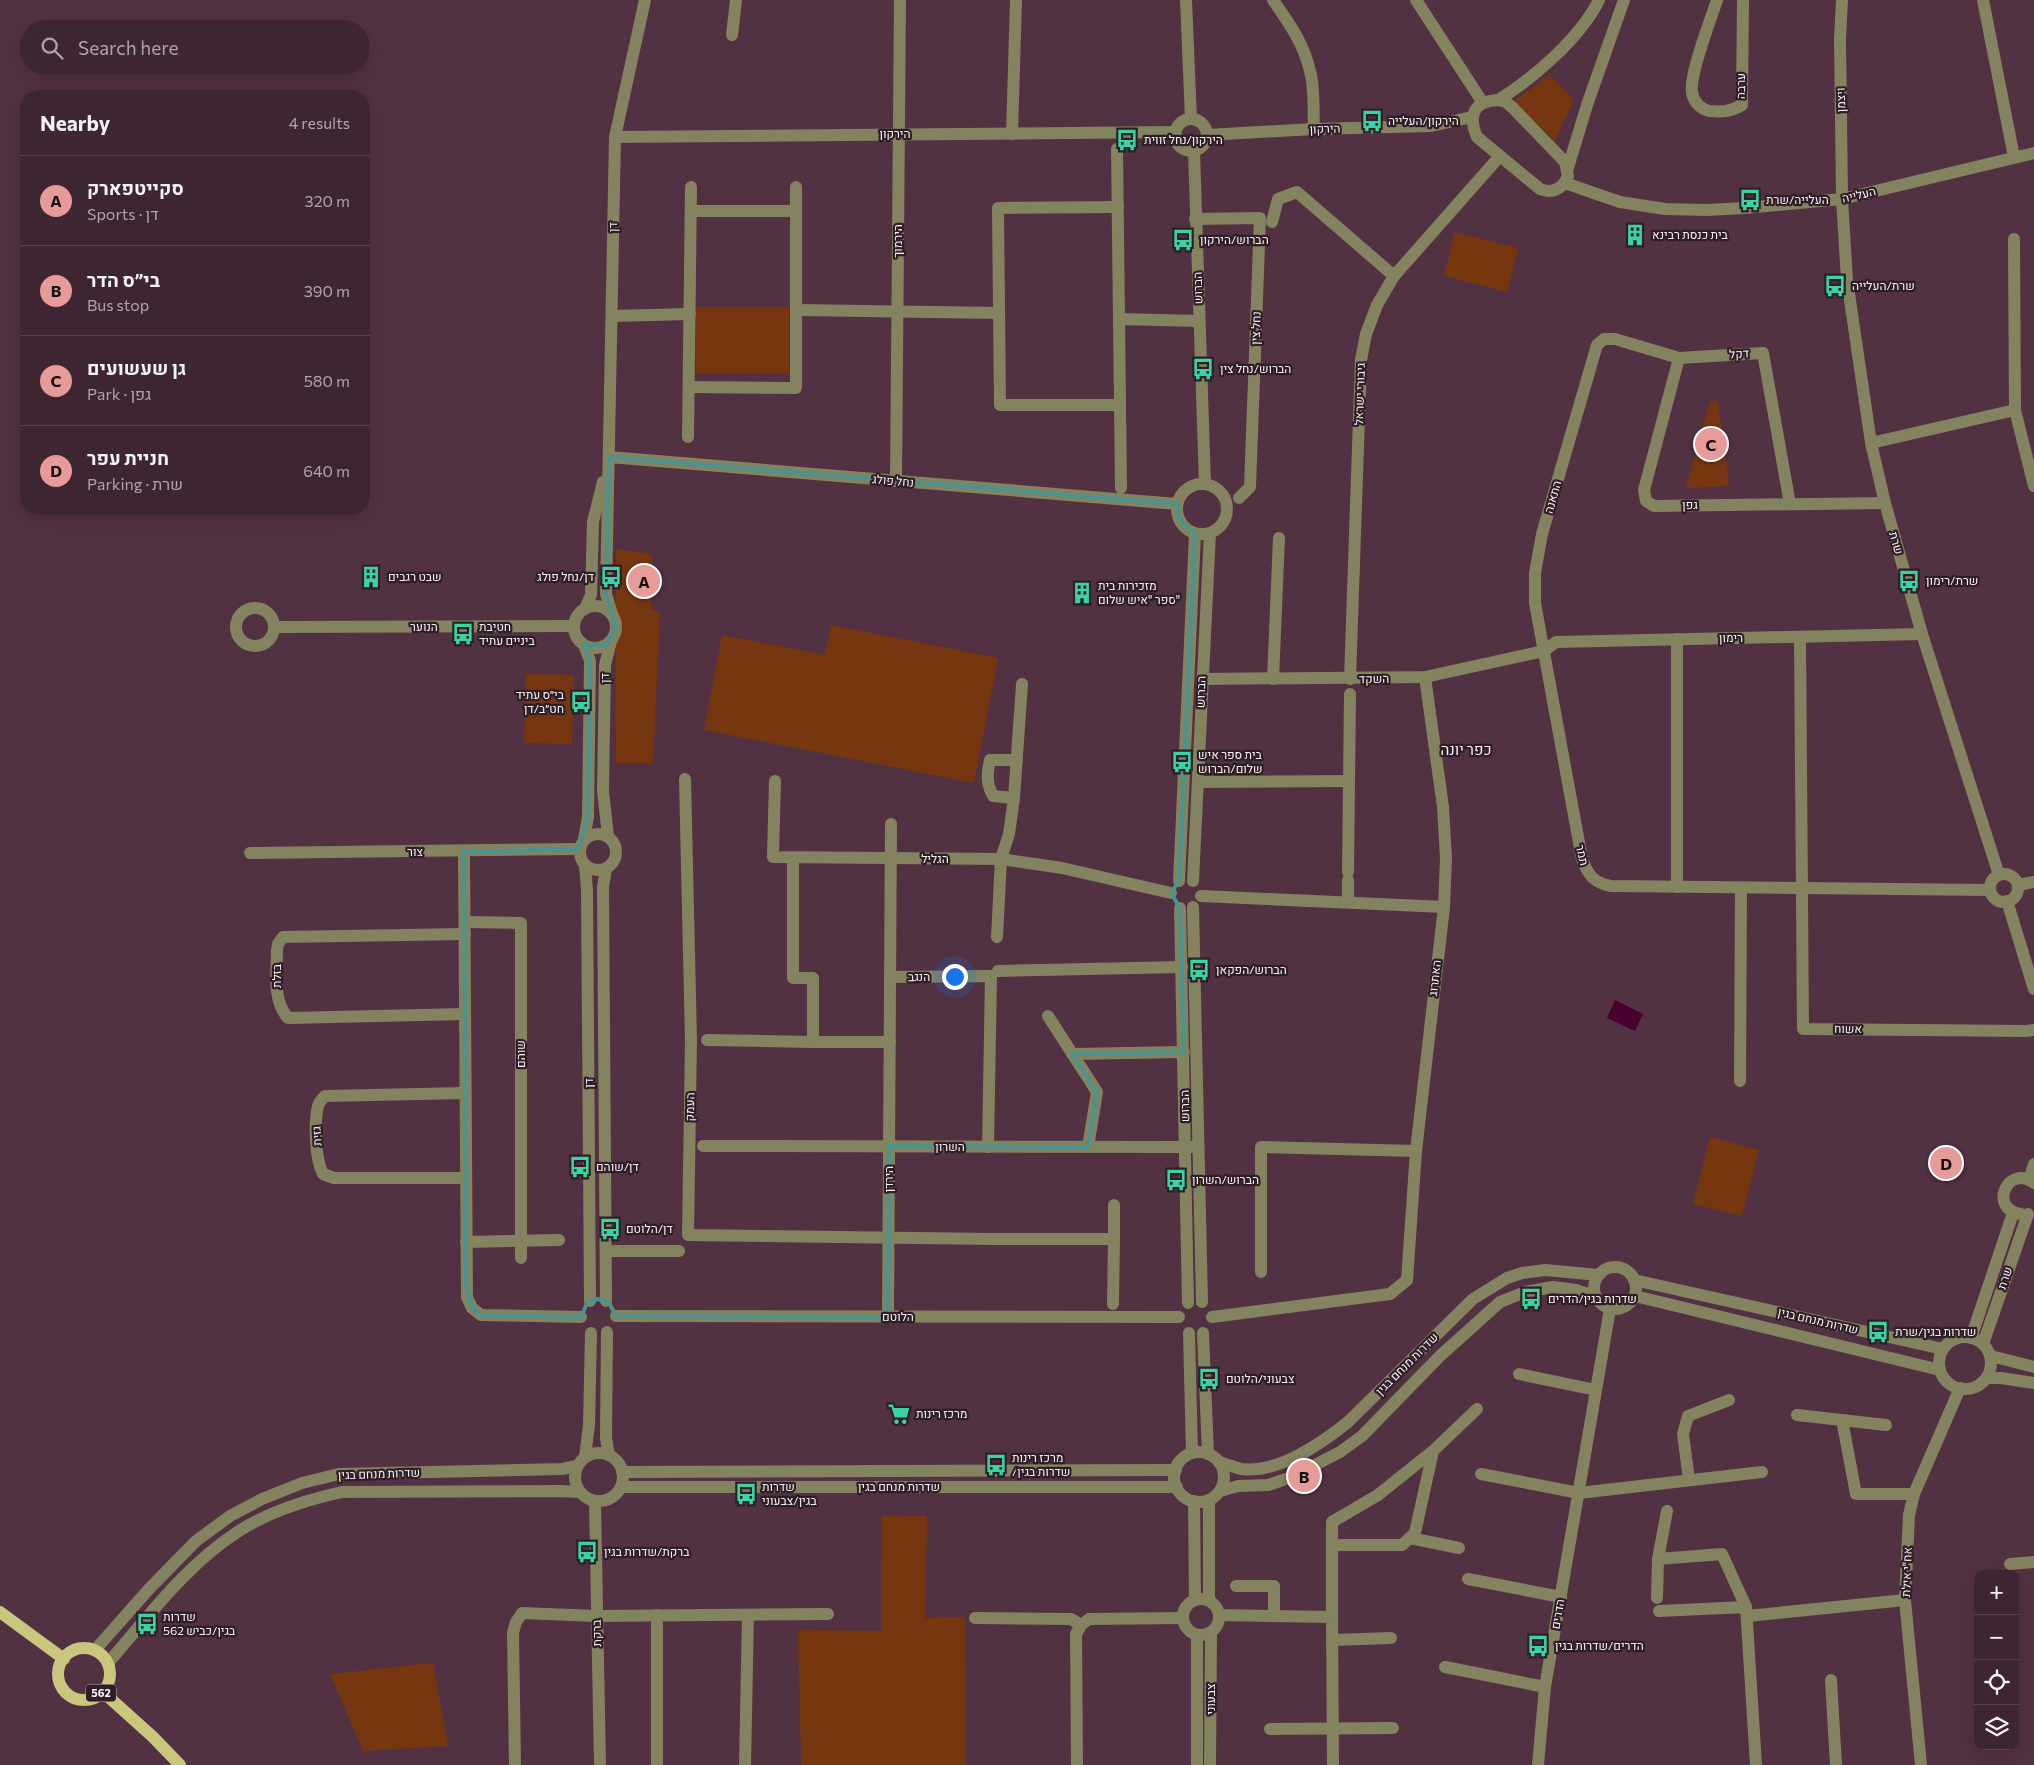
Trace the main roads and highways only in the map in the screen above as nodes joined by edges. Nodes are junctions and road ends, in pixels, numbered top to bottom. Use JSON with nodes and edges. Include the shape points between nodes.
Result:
{"nodes":[{"id":1,"x":0,"y":1612,"type":"edge"},
{"id":2,"x":64,"y":1659,"type":"junction"},
{"id":3,"x":103,"y":1692,"type":"junction"},
{"id":4,"x":180,"y":1765,"type":"edge"}],
"edges":[{"from":1,"to":2,"type":"main road"},
{"from":2,"to":3,"type":"main road","number":"562","via":[[60,1663],[59,1681],[72,1697],[91,1699]]},
{"from":2,"to":3,"type":"main road","number":"562","via":[[67,1653],[84,1647],[95,1650],[106,1659],[110,1678]]},
{"from":3,"to":4,"type":"main road","number":"562"}]}
